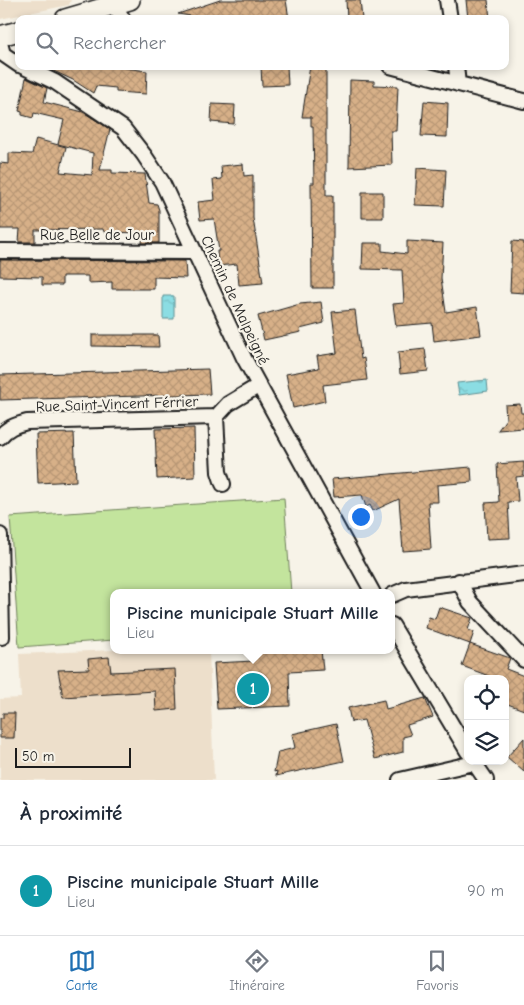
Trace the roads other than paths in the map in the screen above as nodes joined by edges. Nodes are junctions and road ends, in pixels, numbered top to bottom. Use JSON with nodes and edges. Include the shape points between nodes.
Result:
{"nodes":[{"id":1,"x":448,"y":0,"type":"edge"},
{"id":2,"x":91,"y":6,"type":"edge"},
{"id":3,"x":122,"y":8,"type":"edge"},
{"id":4,"x":73,"y":15,"type":"edge"},
{"id":5,"x":450,"y":15,"type":"edge"},
{"id":6,"x":15,"y":32,"type":"edge"},
{"id":7,"x":0,"y":36,"type":"edge"},
{"id":8,"x":0,"y":43,"type":"edge"},
{"id":9,"x":15,"y":62,"type":"edge"},
{"id":10,"x":30,"y":70,"type":"edge"},
{"id":11,"x":405,"y":70,"type":"edge"},
{"id":12,"x":456,"y":70,"type":"edge"},
{"id":13,"x":458,"y":84,"type":"junction"},
{"id":14,"x":524,"y":101,"type":"edge"},
{"id":15,"x":0,"y":251,"type":"edge"},
{"id":16,"x":194,"y":252,"type":"junction"},
{"id":17,"x":258,"y":386,"type":"junction"},
{"id":18,"x":216,"y":417,"type":"junction"},
{"id":19,"x":0,"y":437,"type":"edge"},
{"id":20,"x":223,"y":484,"type":"dead end"},
{"id":21,"x":0,"y":535,"type":"edge"},
{"id":22,"x":524,"y":574,"type":"edge"},
{"id":23,"x":459,"y":581,"type":"junction"},
{"id":24,"x":371,"y":589,"type":"edge"},
{"id":25,"x":395,"y":594,"type":"edge"},
{"id":26,"x":395,"y":629,"type":"edge"},
{"id":27,"x":2,"y":637,"type":"dead end"},
{"id":28,"x":524,"y":660,"type":"edge"},
{"id":29,"x":464,"y":746,"type":"edge"},
{"id":30,"x":464,"y":761,"type":"edge"},
{"id":31,"x":476,"y":765,"type":"edge"},
{"id":32,"x":400,"y":780,"type":"edge"},
{"id":33,"x":486,"y":780,"type":"edge"}],
"edges":[{"from":1,"to":5,"type":"street"},
{"from":2,"to":3,"type":"main road"},
{"from":2,"to":4,"type":"main road"},
{"from":6,"to":7,"type":"main road"},
{"from":8,"to":9,"type":"street","name":"Chemin de Malpeigné","via":[[3,54]]},
{"from":10,"to":16,"type":"street","name":"Chemin de Malpeigné","via":[[55,82],[124,128],[162,182]]},
{"from":11,"to":13,"type":"street"},
{"from":12,"to":13,"type":"street"},
{"from":13,"to":14,"type":"street"},
{"from":15,"to":16,"type":"street","name":"Rue Belle de Jour"},
{"from":16,"to":17,"type":"street","name":"Chemin de Malpeigné"},
{"from":17,"to":18,"type":"street","name":"Rue Saint-Vincent Férrier","via":[[228,404]]},
{"from":17,"to":24,"type":"street","name":"Chemin de Malpeigné"},
{"from":18,"to":19,"type":"street","name":"Rue Saint-Vincent Férrier","via":[[26,422]]},
{"from":18,"to":20,"type":"street","via":[[219,472]]},
{"from":21,"to":27,"type":"street"},
{"from":22,"to":23,"type":"street"},
{"from":23,"to":25,"type":"street"},
{"from":23,"to":28,"type":"street","via":[[470,602]]},
{"from":26,"to":29,"type":"street"},
{"from":30,"to":32,"type":"street"},
{"from":31,"to":33,"type":"street"}]}
